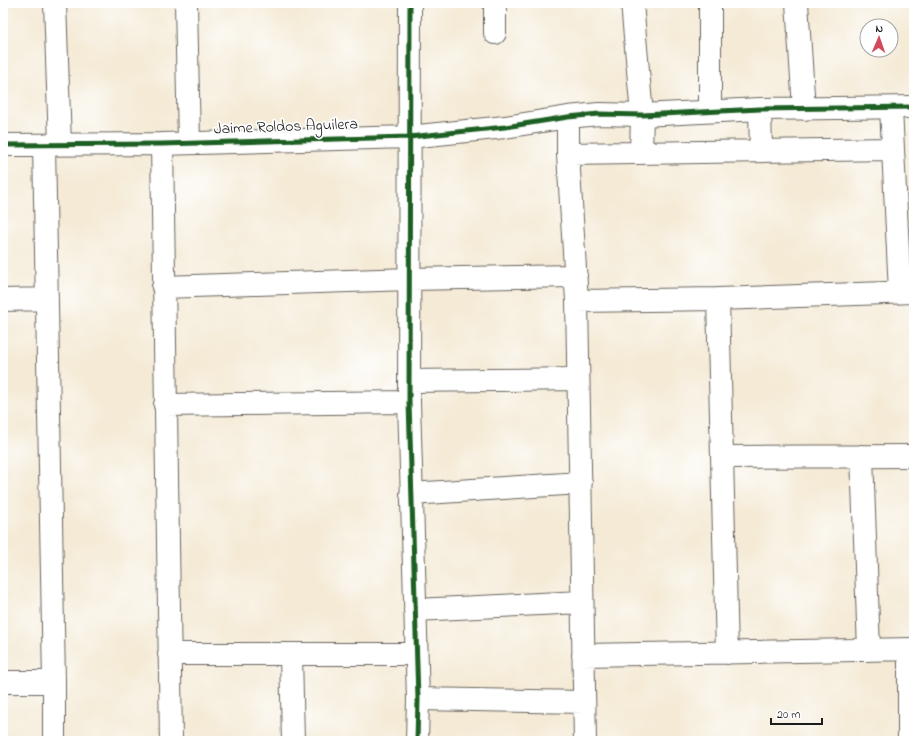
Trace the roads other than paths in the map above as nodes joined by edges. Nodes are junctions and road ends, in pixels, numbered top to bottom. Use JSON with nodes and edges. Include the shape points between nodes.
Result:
{"nodes":[{"id":1,"x":55,"y":3,"type":"edge"},
{"id":2,"x":186,"y":3,"type":"edge"},
{"id":3,"x":410,"y":3,"type":"edge"},
{"id":4,"x":495,"y":3,"type":"edge"},
{"id":5,"x":632,"y":3,"type":"edge"},
{"id":6,"x":710,"y":3,"type":"edge"},
{"id":7,"x":797,"y":3,"type":"edge"},
{"id":8,"x":495,"y":33,"type":"dead end"},
{"id":9,"x":914,"y":107,"type":"edge"},
{"id":10,"x":891,"y":108,"type":"junction"},
{"id":11,"x":760,"y":109,"type":"junction"},
{"id":12,"x":804,"y":109,"type":"junction"},
{"id":13,"x":710,"y":111,"type":"junction"},
{"id":14,"x":642,"y":115,"type":"junction"},
{"id":15,"x":568,"y":117,"type":"junction"},
{"id":16,"x":409,"y":137,"type":"junction"},
{"id":17,"x":189,"y":143,"type":"junction"},
{"id":18,"x":162,"y":144,"type":"junction"},
{"id":19,"x":3,"y":145,"type":"edge"},
{"id":20,"x":52,"y":145,"type":"junction"},
{"id":21,"x":893,"y":149,"type":"junction"},
{"id":22,"x":761,"y":151,"type":"junction"},
{"id":23,"x":641,"y":153,"type":"junction"},
{"id":24,"x":568,"y":154,"type":"junction"},
{"id":25,"x":576,"y":276,"type":"junction"},
{"id":26,"x":410,"y":279,"type":"junction"},
{"id":27,"x":164,"y":287,"type":"junction"},
{"id":28,"x":907,"y":292,"type":"edge"},
{"id":29,"x":718,"y":299,"type":"junction"},
{"id":30,"x":3,"y":300,"type":"edge"},
{"id":31,"x":47,"y":300,"type":"junction"},
{"id":32,"x":577,"y":302,"type":"junction"},
{"id":33,"x":578,"y":379,"type":"junction"},
{"id":34,"x":409,"y":392,"type":"junction"},
{"id":35,"x":165,"y":405,"type":"junction"},
{"id":36,"x":862,"y":456,"type":"junction"},
{"id":37,"x":914,"y":456,"type":"edge"},
{"id":38,"x":722,"y":457,"type":"junction"},
{"id":39,"x":581,"y":483,"type":"junction"},
{"id":40,"x":411,"y":494,"type":"junction"},
{"id":41,"x":582,"y":602,"type":"junction"},
{"id":42,"x":415,"y":610,"type":"junction"},
{"id":43,"x":912,"y":649,"type":"edge"},
{"id":44,"x":868,"y":650,"type":"junction"},
{"id":45,"x":727,"y":653,"type":"junction"},
{"id":46,"x":169,"y":654,"type":"junction"},
{"id":47,"x":291,"y":654,"type":"junction"},
{"id":48,"x":416,"y":654,"type":"junction"},
{"id":49,"x":583,"y":656,"type":"junction"},
{"id":50,"x":3,"y":682,"type":"edge"},
{"id":51,"x":54,"y":682,"type":"junction"},
{"id":52,"x":418,"y":699,"type":"junction"},
{"id":53,"x":584,"y":702,"type":"junction"},
{"id":54,"x":54,"y":741,"type":"edge"},
{"id":55,"x":171,"y":741,"type":"edge"},
{"id":56,"x":293,"y":741,"type":"edge"},
{"id":57,"x":417,"y":741,"type":"edge"},
{"id":58,"x":585,"y":741,"type":"edge"},
{"id":59,"x":909,"y":741,"type":"edge"}],
"edges":[{"from":1,"to":20,"type":"street"},
{"from":2,"to":17,"type":"street"},
{"from":3,"to":16,"type":"street"},
{"from":4,"to":8,"type":"street"},
{"from":5,"to":14,"type":"street"},
{"from":6,"to":13,"type":"street"},
{"from":7,"to":12,"type":"street"},
{"from":9,"to":10,"type":"street","name":"Jaime Roldos Aguilera"},
{"from":10,"to":12,"type":"street","name":"Jaime Roldos Aguilera"},
{"from":10,"to":21,"type":"street"},
{"from":11,"to":12,"type":"street","name":"Jaime Roldos Aguilera"},
{"from":11,"to":13,"type":"street","name":"Jaime Roldos Aguilera"},
{"from":11,"to":22,"type":"street"},
{"from":13,"to":14,"type":"street","name":"Jaime Roldos Aguilera"},
{"from":14,"to":15,"type":"street","name":"Jaime Roldos Aguilera","via":[[600,114]]},
{"from":14,"to":23,"type":"street"},
{"from":15,"to":16,"type":"street","name":"Jaime Roldos Aguilera","via":[[505,127]]},
{"from":15,"to":24,"type":"street"},
{"from":16,"to":17,"type":"street","name":"Jaime Roldos Aguilera"},
{"from":16,"to":26,"type":"street"},
{"from":17,"to":18,"type":"street","name":"Jaime Roldos Aguilera"},
{"from":18,"to":20,"type":"street","name":"Jaime Roldos Aguilera"},
{"from":18,"to":27,"type":"street"},
{"from":19,"to":20,"type":"street","name":"Jaime Roldos Aguilera"},
{"from":20,"to":31,"type":"street"},
{"from":21,"to":22,"type":"street"},
{"from":21,"to":28,"type":"street"},
{"from":22,"to":23,"type":"street"},
{"from":23,"to":24,"type":"street"},
{"from":24,"to":25,"type":"street"},
{"from":25,"to":26,"type":"street"},
{"from":25,"to":32,"type":"street"},
{"from":26,"to":27,"type":"street"},
{"from":26,"to":34,"type":"street"},
{"from":27,"to":35,"type":"street"},
{"from":28,"to":29,"type":"street"},
{"from":29,"to":32,"type":"street"},
{"from":29,"to":38,"type":"street"},
{"from":30,"to":31,"type":"street"},
{"from":31,"to":51,"type":"street"},
{"from":32,"to":33,"type":"street"},
{"from":33,"to":34,"type":"street"},
{"from":33,"to":39,"type":"street"},
{"from":34,"to":35,"type":"street"},
{"from":34,"to":40,"type":"street"},
{"from":35,"to":46,"type":"street"},
{"from":36,"to":37,"type":"street"},
{"from":36,"to":38,"type":"street"},
{"from":36,"to":44,"type":"street"},
{"from":38,"to":45,"type":"street"},
{"from":39,"to":40,"type":"street"},
{"from":39,"to":41,"type":"street"},
{"from":40,"to":42,"type":"street"},
{"from":41,"to":42,"type":"street"},
{"from":41,"to":49,"type":"street"},
{"from":42,"to":48,"type":"street"},
{"from":43,"to":44,"type":"street"},
{"from":43,"to":59,"type":"street"},
{"from":44,"to":45,"type":"street"},
{"from":45,"to":49,"type":"street"},
{"from":46,"to":47,"type":"street"},
{"from":46,"to":55,"type":"street"},
{"from":47,"to":48,"type":"street"},
{"from":47,"to":56,"type":"street"},
{"from":48,"to":52,"type":"street"},
{"from":49,"to":53,"type":"street"},
{"from":50,"to":51,"type":"street"},
{"from":51,"to":54,"type":"street"},
{"from":52,"to":53,"type":"street"},
{"from":52,"to":57,"type":"street"},
{"from":53,"to":58,"type":"street"}]}
